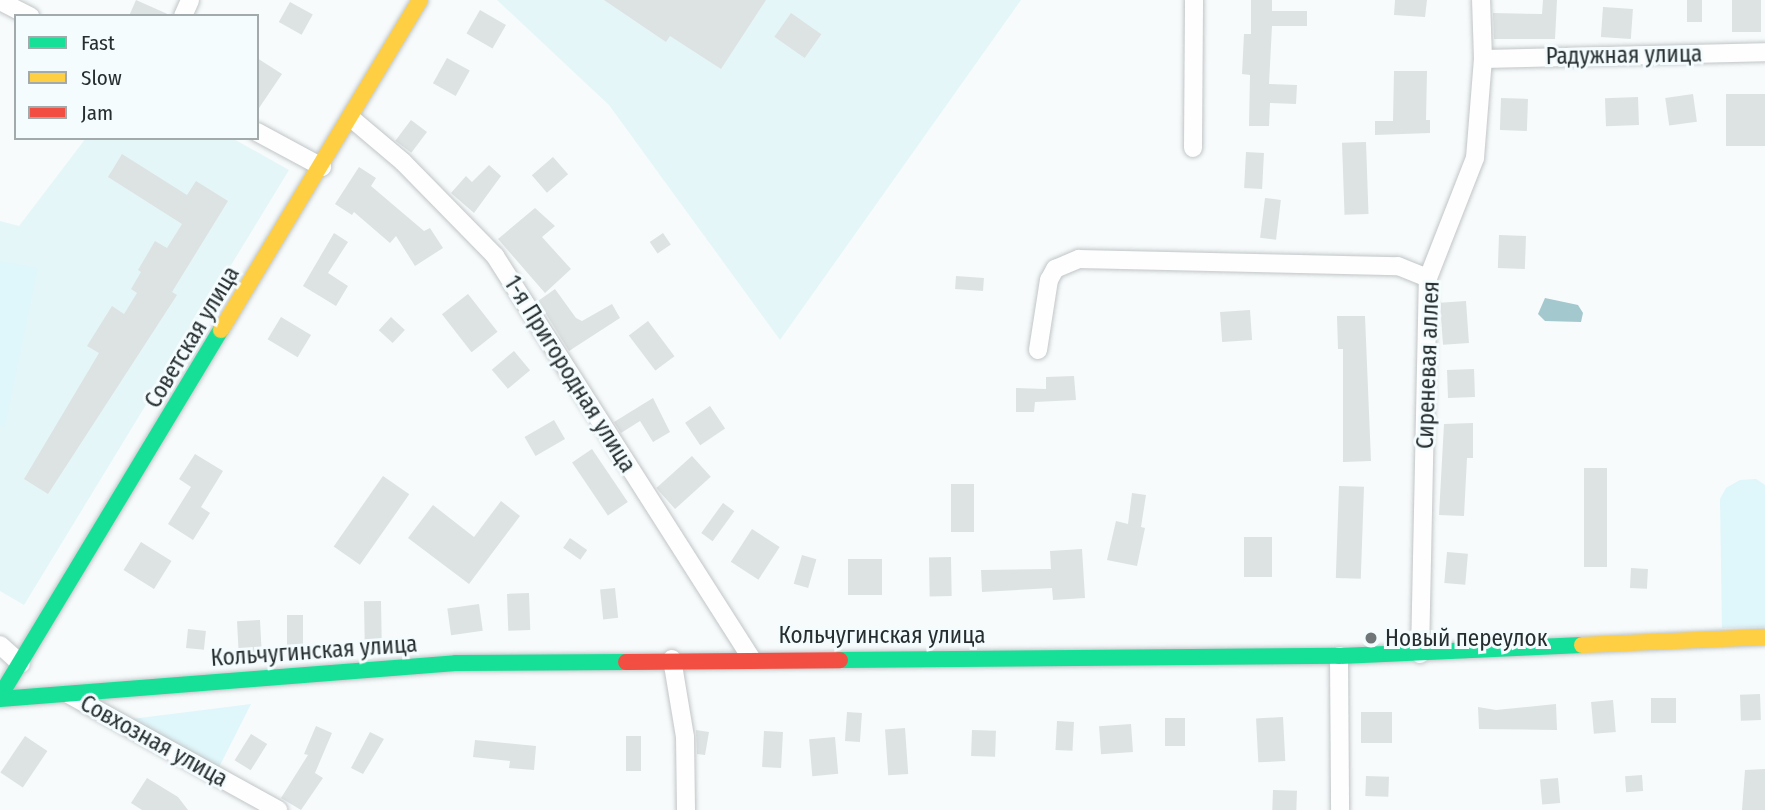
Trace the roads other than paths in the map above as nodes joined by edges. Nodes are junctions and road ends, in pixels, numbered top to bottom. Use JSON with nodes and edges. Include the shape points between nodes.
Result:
{"nodes":[{"id":1,"x":420,"y":0,"type":"edge"},
{"id":2,"x":1194,"y":0,"type":"edge"},
{"id":3,"x":1482,"y":0,"type":"edge"},
{"id":4,"x":0,"y":1,"type":"edge"},
{"id":5,"x":26,"y":14,"type":"edge"},
{"id":6,"x":1765,"y":52,"type":"edge"},
{"id":7,"x":1483,"y":59,"type":"junction"},
{"id":8,"x":351,"y":118,"type":"junction"},
{"id":9,"x":259,"y":133,"type":"edge"},
{"id":10,"x":1193,"y":148,"type":"dead end"},
{"id":11,"x":322,"y":167,"type":"junction"},
{"id":12,"x":1428,"y":278,"type":"junction"},
{"id":13,"x":1038,"y":350,"type":"dead end"},
{"id":14,"x":1765,"y":637,"type":"edge"},
{"id":15,"x":0,"y":645,"type":"edge"},
{"id":16,"x":1420,"y":654,"type":"junction"},
{"id":17,"x":1339,"y":656,"type":"junction"},
{"id":18,"x":673,"y":659,"type":"junction"},
{"id":19,"x":752,"y":659,"type":"junction"},
{"id":20,"x":21,"y":664,"type":"junction"},
{"id":21,"x":67,"y":693,"type":"junction"},
{"id":22,"x":0,"y":698,"type":"edge"},
{"id":23,"x":278,"y":810,"type":"edge"},
{"id":24,"x":686,"y":810,"type":"edge"},
{"id":25,"x":1340,"y":810,"type":"edge"}],
"edges":[{"from":1,"to":8,"type":"main road","name":"Советская улица"},
{"from":2,"to":10,"type":"street"},
{"from":3,"to":7,"type":"street","name":"Сиреневая аллея"},
{"from":4,"to":5,"type":"street"},
{"from":6,"to":7,"type":"street","name":"Радужная улица"},
{"from":7,"to":12,"type":"street","name":"Сиреневая аллея","via":[[1475,158]]},
{"from":8,"to":11,"type":"main road","name":"Советская улица"},
{"from":8,"to":19,"type":"street","name":"1-я Пригородная улица","via":[[403,162],[495,256]]},
{"from":9,"to":11,"type":"street"},
{"from":11,"to":20,"type":"main road","name":"Советская улица"},
{"from":12,"to":13,"type":"street","via":[[1398,265],[1079,260],[1055,269],[1049,280]]},
{"from":12,"to":16,"type":"street","name":"Сиреневая аллея"},
{"from":14,"to":16,"type":"main road","name":"Кольчугинская улица"},
{"from":15,"to":20,"type":"street"},
{"from":16,"to":17,"type":"main road","name":"Кольчугинская улица"},
{"from":17,"to":19,"type":"main road","name":"Кольчугинская улица"},
{"from":17,"to":25,"type":"street"},
{"from":18,"to":19,"type":"main road","name":"Кольчугинская улица"},
{"from":18,"to":21,"type":"main road","name":"Кольчугинская улица","via":[[456,663]]},
{"from":18,"to":24,"type":"street","via":[[685,737]]},
{"from":20,"to":22,"type":"main road","name":"Советская улица"},
{"from":21,"to":22,"type":"main road","name":"Кольчугинская улица"},
{"from":21,"to":23,"type":"street","name":"Совхозная улица"}]}
